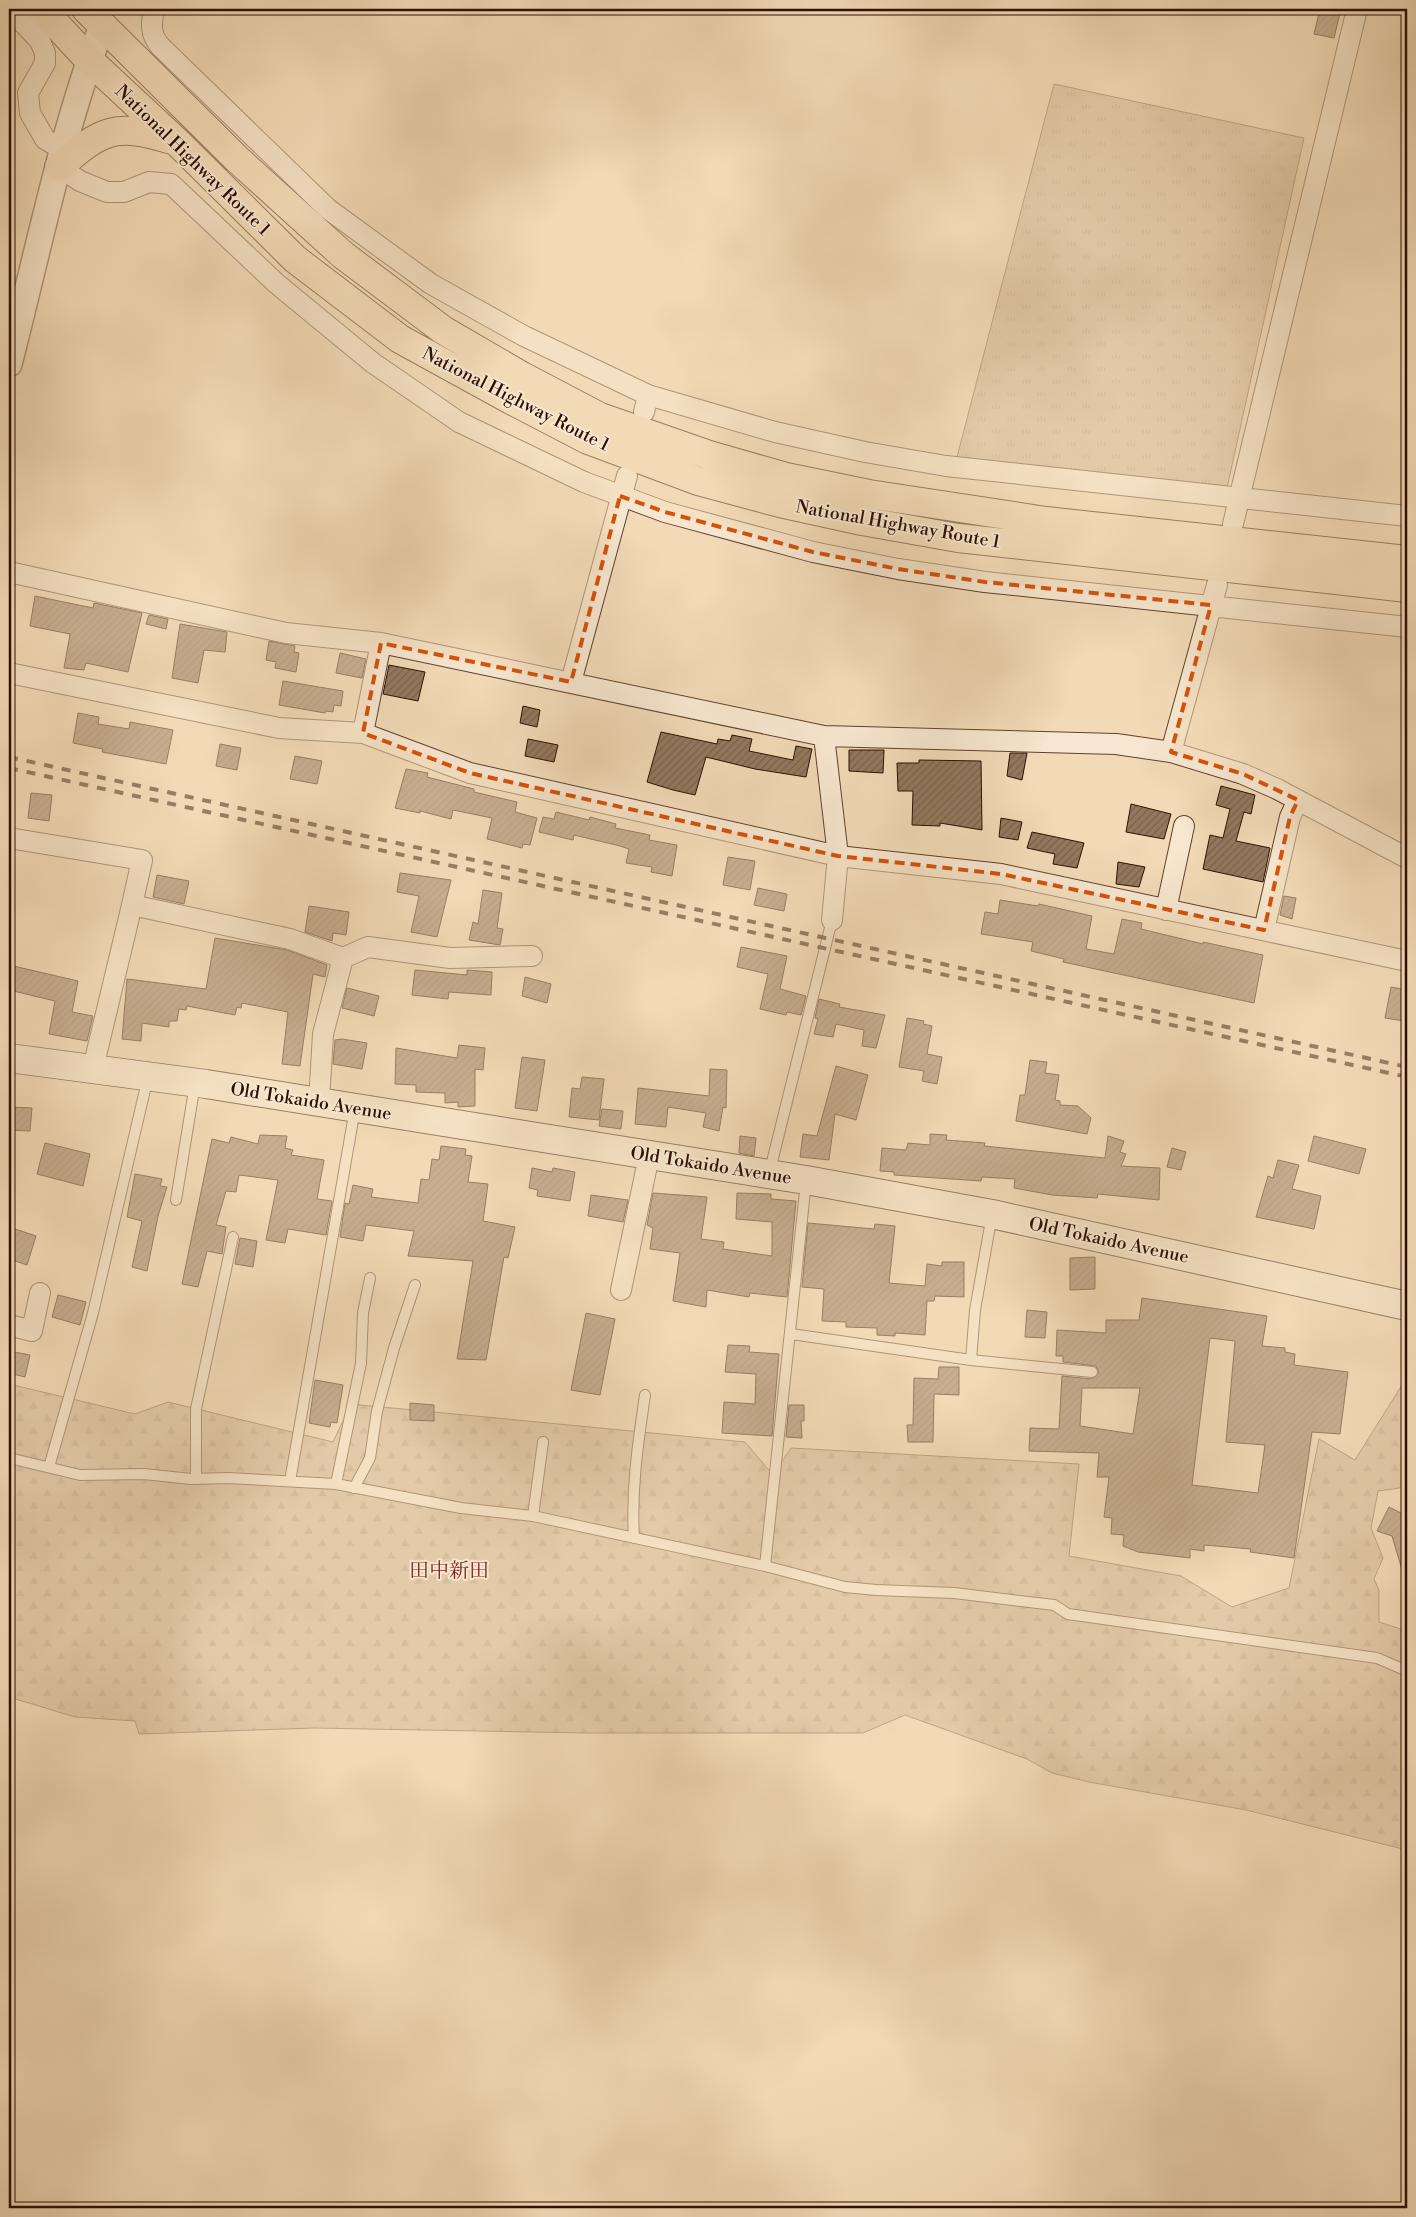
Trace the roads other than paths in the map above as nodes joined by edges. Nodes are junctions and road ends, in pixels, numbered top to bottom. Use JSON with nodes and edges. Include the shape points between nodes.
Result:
{"nodes":[{"id":1,"x":10,"y":9,"type":"edge"},
{"id":2,"x":42,"y":9,"type":"edge"},
{"id":3,"x":154,"y":9,"type":"edge"},
{"id":4,"x":1358,"y":9,"type":"edge"},
{"id":5,"x":98,"y":14,"type":"edge"},
{"id":6,"x":89,"y":60,"type":"junction"},
{"id":7,"x":176,"y":141,"type":"junction"},
{"id":8,"x":61,"y":158,"type":"junction"},
{"id":9,"x":9,"y":364,"type":"edge"},
{"id":10,"x":627,"y":476,"type":"dead end"},
{"id":11,"x":620,"y":496,"type":"junction"},
{"id":12,"x":1237,"y":498,"type":"junction"},
{"id":13,"x":1407,"y":516,"type":"edge"},
{"id":14,"x":1233,"y":524,"type":"dead end"},
{"id":15,"x":1407,"y":560,"type":"edge"},
{"id":16,"x":9,"y":572,"type":"edge"},
{"id":17,"x":1217,"y":585,"type":"dead end"},
{"id":18,"x":1407,"y":588,"type":"edge"},
{"id":19,"x":1210,"y":605,"type":"junction"},
{"id":20,"x":1407,"y":627,"type":"edge"},
{"id":21,"x":381,"y":643,"type":"junction"},
{"id":22,"x":9,"y":673,"type":"edge"},
{"id":23,"x":571,"y":682,"type":"junction"},
{"id":24,"x":363,"y":733,"type":"junction"},
{"id":25,"x":824,"y":736,"type":"junction"},
{"id":26,"x":1171,"y":752,"type":"junction"},
{"id":27,"x":1298,"y":800,"type":"junction"},
{"id":28,"x":1184,"y":826,"type":"dead end"},
{"id":29,"x":9,"y":838,"type":"edge"},
{"id":30,"x":838,"y":856,"type":"junction"},
{"id":31,"x":1407,"y":858,"type":"edge"},
{"id":32,"x":132,"y":905,"type":"junction"},
{"id":33,"x":1166,"y":910,"type":"junction"},
{"id":34,"x":832,"y":920,"type":"joint"},
{"id":35,"x":1264,"y":930,"type":"junction"},
{"id":36,"x":532,"y":956,"type":"dead end"},
{"id":37,"x":343,"y":958,"type":"junction"},
{"id":38,"x":1407,"y":961,"type":"edge"},
{"id":39,"x":9,"y":1058,"type":"edge"},
{"id":40,"x":93,"y":1068,"type":"junction"},
{"id":41,"x":148,"y":1076,"type":"junction"},
{"id":42,"x":195,"y":1083,"type":"junction"},
{"id":43,"x":319,"y":1102,"type":"junction"},
{"id":44,"x":355,"y":1108,"type":"junction"},
{"id":45,"x":649,"y":1156,"type":"junction"},
{"id":46,"x":769,"y":1175,"type":"junction"},
{"id":47,"x":806,"y":1180,"type":"junction"},
{"id":48,"x":176,"y":1200,"type":"dead end"},
{"id":49,"x":992,"y":1214,"type":"junction"},
{"id":50,"x":233,"y":1237,"type":"dead end"},
{"id":51,"x":370,"y":1278,"type":"dead end"},
{"id":52,"x":415,"y":1285,"type":"dead end"},
{"id":53,"x":621,"y":1290,"type":"dead end"},
{"id":54,"x":40,"y":1293,"type":"dead end"},
{"id":55,"x":1407,"y":1306,"type":"edge"},
{"id":56,"x":9,"y":1325,"type":"edge"},
{"id":57,"x":791,"y":1334,"type":"junction"},
{"id":58,"x":971,"y":1360,"type":"junction"},
{"id":59,"x":1092,"y":1372,"type":"dead end"},
{"id":60,"x":646,"y":1395,"type":"dead end"},
{"id":61,"x":543,"y":1442,"type":"dead end"},
{"id":62,"x":9,"y":1458,"type":"edge"},
{"id":63,"x":49,"y":1467,"type":"junction"},
{"id":64,"x":196,"y":1479,"type":"junction"},
{"id":65,"x":290,"y":1481,"type":"junction"},
{"id":66,"x":336,"y":1484,"type":"junction"},
{"id":67,"x":354,"y":1488,"type":"junction"},
{"id":68,"x":533,"y":1516,"type":"junction"},
{"id":69,"x":634,"y":1538,"type":"junction"},
{"id":70,"x":765,"y":1566,"type":"junction"},
{"id":71,"x":1407,"y":1671,"type":"edge"}],
"edges":[{"from":1,"to":8,"type":"street","via":[[40,41],[45,54],[44,63],[28,93],[30,113],[44,139]]},
{"from":2,"to":6,"type":"highway","name":"National Highway Route 1"},
{"from":3,"to":12,"type":"street","via":[[151,22],[153,37],[160,46],[328,209],[431,284],[646,403],[865,452],[946,466]]},
{"from":4,"to":12,"type":"street"},
{"from":5,"to":6,"type":"street"},
{"from":5,"to":15,"type":"highway","name":"National Highway Route 1","via":[[237,159],[343,255],[443,330],[600,417],[709,455],[786,477],[869,494],[1046,521]]},
{"from":6,"to":7,"type":"highway","name":"National Highway Route 1"},
{"from":6,"to":8,"type":"street"},
{"from":7,"to":8,"type":"highway","via":[[139,130],[111,131]]},
{"from":7,"to":18,"type":"highway","name":"National Highway Route 1","via":[[295,259],[400,339],[588,440],[698,481],[780,503],[958,538]]},
{"from":8,"to":9,"type":"street"},
{"from":8,"to":11,"type":"street","via":[[80,181],[107,192],[124,192],[150,182],[171,184],[277,284],[373,363],[459,422]]},
{"from":10,"to":11,"type":"street"},
{"from":11,"to":19,"type":"street","via":[[665,512],[813,552],[898,569],[985,582]]},
{"from":11,"to":23,"type":"street"},
{"from":12,"to":13,"type":"street"},
{"from":12,"to":14,"type":"street"},
{"from":16,"to":21,"type":"street","via":[[286,633]]},
{"from":17,"to":19,"type":"street"},
{"from":19,"to":20,"type":"street"},
{"from":19,"to":26,"type":"street"},
{"from":21,"to":23,"type":"street"},
{"from":21,"to":24,"type":"street"},
{"from":22,"to":24,"type":"street","via":[[279,728]]},
{"from":23,"to":25,"type":"street"},
{"from":24,"to":30,"type":"street","via":[[470,773]]},
{"from":25,"to":26,"type":"street","via":[[1116,744]]},
{"from":25,"to":30,"type":"street"},
{"from":26,"to":27,"type":"street","via":[[1242,774]]},
{"from":27,"to":31,"type":"street"},
{"from":27,"to":35,"type":"street","via":[[1290,817]]},
{"from":28,"to":33,"type":"street"},
{"from":29,"to":32,"type":"street","via":[[142,860]]},
{"from":30,"to":33,"type":"street","via":[[1001,874]]},
{"from":30,"to":34,"type":"street"},
{"from":32,"to":37,"type":"street","via":[[290,939]]},
{"from":32,"to":40,"type":"street"},
{"from":33,"to":35,"type":"street"},
{"from":34,"to":46,"type":"lane"},
{"from":35,"to":38,"type":"street"},
{"from":36,"to":37,"type":"street","via":[[450,958],[368,947]]},
{"from":37,"to":43,"type":"street","via":[[323,1034]]},
{"from":39,"to":40,"type":"main road","name":"Old Tokaido Avenue"},
{"from":40,"to":41,"type":"main road","name":"Old Tokaido Avenue"},
{"from":41,"to":42,"type":"main road","name":"Old Tokaido Avenue"},
{"from":41,"to":63,"type":"lane","via":[[93,1312]]},
{"from":42,"to":43,"type":"main road","name":"Old Tokaido Avenue"},
{"from":42,"to":48,"type":"lane"},
{"from":43,"to":44,"type":"main road","name":"Old Tokaido Avenue"},
{"from":44,"to":45,"type":"main road","name":"Old Tokaido Avenue"},
{"from":44,"to":65,"type":"lane"},
{"from":45,"to":46,"type":"main road","name":"Old Tokaido Avenue"},
{"from":45,"to":53,"type":"street"},
{"from":46,"to":47,"type":"main road","name":"Old Tokaido Avenue"},
{"from":47,"to":49,"type":"main road","name":"Old Tokaido Avenue"},
{"from":47,"to":57,"type":"lane"},
{"from":49,"to":55,"type":"main road","name":"Old Tokaido Avenue"},
{"from":49,"to":58,"type":"lane","via":[[975,1310]]},
{"from":50,"to":64,"type":"lane","via":[[196,1409]]},
{"from":51,"to":66,"type":"lane","via":[[363,1313],[361,1363]]},
{"from":52,"to":67,"type":"lane","via":[[382,1393],[370,1458]]},
{"from":54,"to":56,"type":"street","via":[[32,1331]]},
{"from":57,"to":58,"type":"lane"},
{"from":57,"to":70,"type":"lane"},
{"from":58,"to":59,"type":"lane"},
{"from":60,"to":69,"type":"lane","via":[[634,1466]]},
{"from":61,"to":68,"type":"lane"},
{"from":62,"to":63,"type":"lane"},
{"from":63,"to":64,"type":"lane","via":[[80,1474],[144,1474]]},
{"from":64,"to":65,"type":"lane"},
{"from":65,"to":66,"type":"lane"},
{"from":66,"to":67,"type":"lane"},
{"from":67,"to":68,"type":"lane","via":[[461,1508]]},
{"from":68,"to":69,"type":"lane"},
{"from":69,"to":70,"type":"lane"},
{"from":70,"to":71,"type":"lane","via":[[845,1587],[954,1593],[1054,1605],[1068,1614],[1377,1658]]}]}
